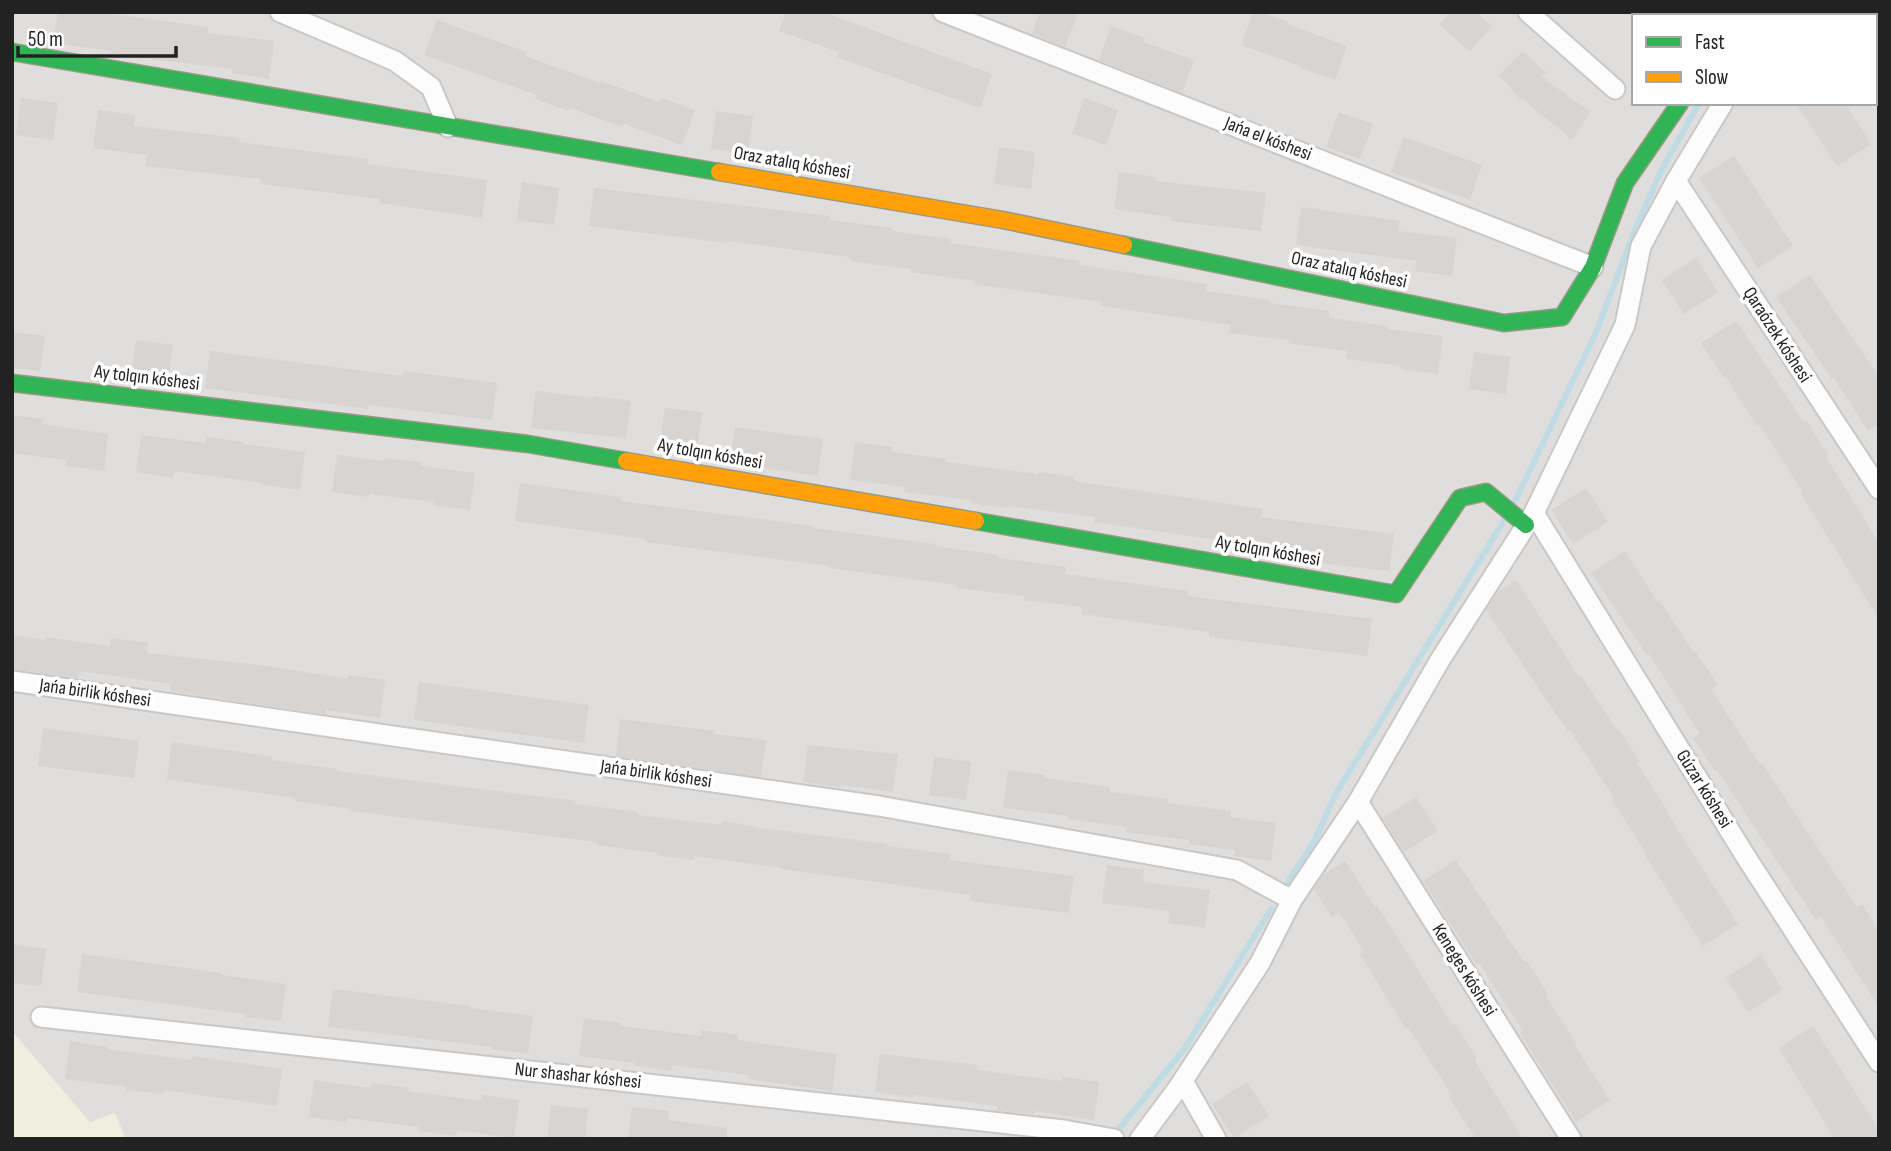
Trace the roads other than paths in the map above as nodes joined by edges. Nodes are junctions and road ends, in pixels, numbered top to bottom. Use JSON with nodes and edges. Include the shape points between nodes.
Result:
{"nodes":[{"id":1,"x":280,"y":12,"type":"edge"},
{"id":2,"x":943,"y":12,"type":"edge"},
{"id":3,"x":1528,"y":12,"type":"edge"},
{"id":4,"x":12,"y":52,"type":"edge"},
{"id":5,"x":1615,"y":89,"type":"dead end"},
{"id":6,"x":1679,"y":105,"type":"edge"},
{"id":7,"x":1722,"y":105,"type":"edge"},
{"id":8,"x":448,"y":127,"type":"junction"},
{"id":9,"x":1676,"y":181,"type":"junction"},
{"id":10,"x":1593,"y":267,"type":"junction"},
{"id":11,"x":12,"y":383,"type":"edge"},
{"id":12,"x":1879,"y":489,"type":"edge"},
{"id":13,"x":1530,"y":519,"type":"junction"},
{"id":14,"x":12,"y":681,"type":"edge"},
{"id":15,"x":1358,"y":802,"type":"junction"},
{"id":16,"x":1292,"y":900,"type":"junction"},
{"id":17,"x":41,"y":1017,"type":"dead end"},
{"id":18,"x":1879,"y":1062,"type":"edge"},
{"id":19,"x":1182,"y":1081,"type":"junction"},
{"id":20,"x":1114,"y":1139,"type":"edge"},
{"id":21,"x":1140,"y":1139,"type":"edge"},
{"id":22,"x":1216,"y":1139,"type":"edge"},
{"id":23,"x":1571,"y":1139,"type":"edge"}],
"edges":[{"from":1,"to":8,"type":"street","via":[[395,61],[431,87]]},
{"from":2,"to":10,"type":"street","name":"Jańa el kóshesi"},
{"from":3,"to":5,"type":"street"},
{"from":4,"to":8,"type":"street","name":"Oraz atalıq kóshesi"},
{"from":6,"to":10,"type":"street","via":[[1625,183]]},
{"from":7,"to":9,"type":"street"},
{"from":8,"to":10,"type":"street","name":"Oraz atalıq kóshesi","via":[[1003,220],[1504,323],[1562,317]]},
{"from":9,"to":12,"type":"street","name":"Qaraózek kóshesi"},
{"from":9,"to":13,"type":"street","via":[[1641,246],[1625,326]]},
{"from":11,"to":13,"type":"street","name":"Ay tolqın kóshesi","via":[[528,444],[1396,594],[1460,498],[1486,492]]},
{"from":13,"to":15,"type":"street","via":[[1440,660]]},
{"from":13,"to":18,"type":"street","name":"Gúzar kóshesi"},
{"from":14,"to":16,"type":"street","name":"Jańa birlik kóshesi","via":[[879,806],[1237,870]]},
{"from":15,"to":16,"type":"street"},
{"from":15,"to":23,"type":"street","name":"Keneges kóshesi"},
{"from":16,"to":19,"type":"street","via":[[1260,962]]},
{"from":17,"to":20,"type":"street","name":"Nur shashar kóshesi","via":[[1064,1129]]},
{"from":19,"to":21,"type":"street"},
{"from":19,"to":22,"type":"street"}]}
